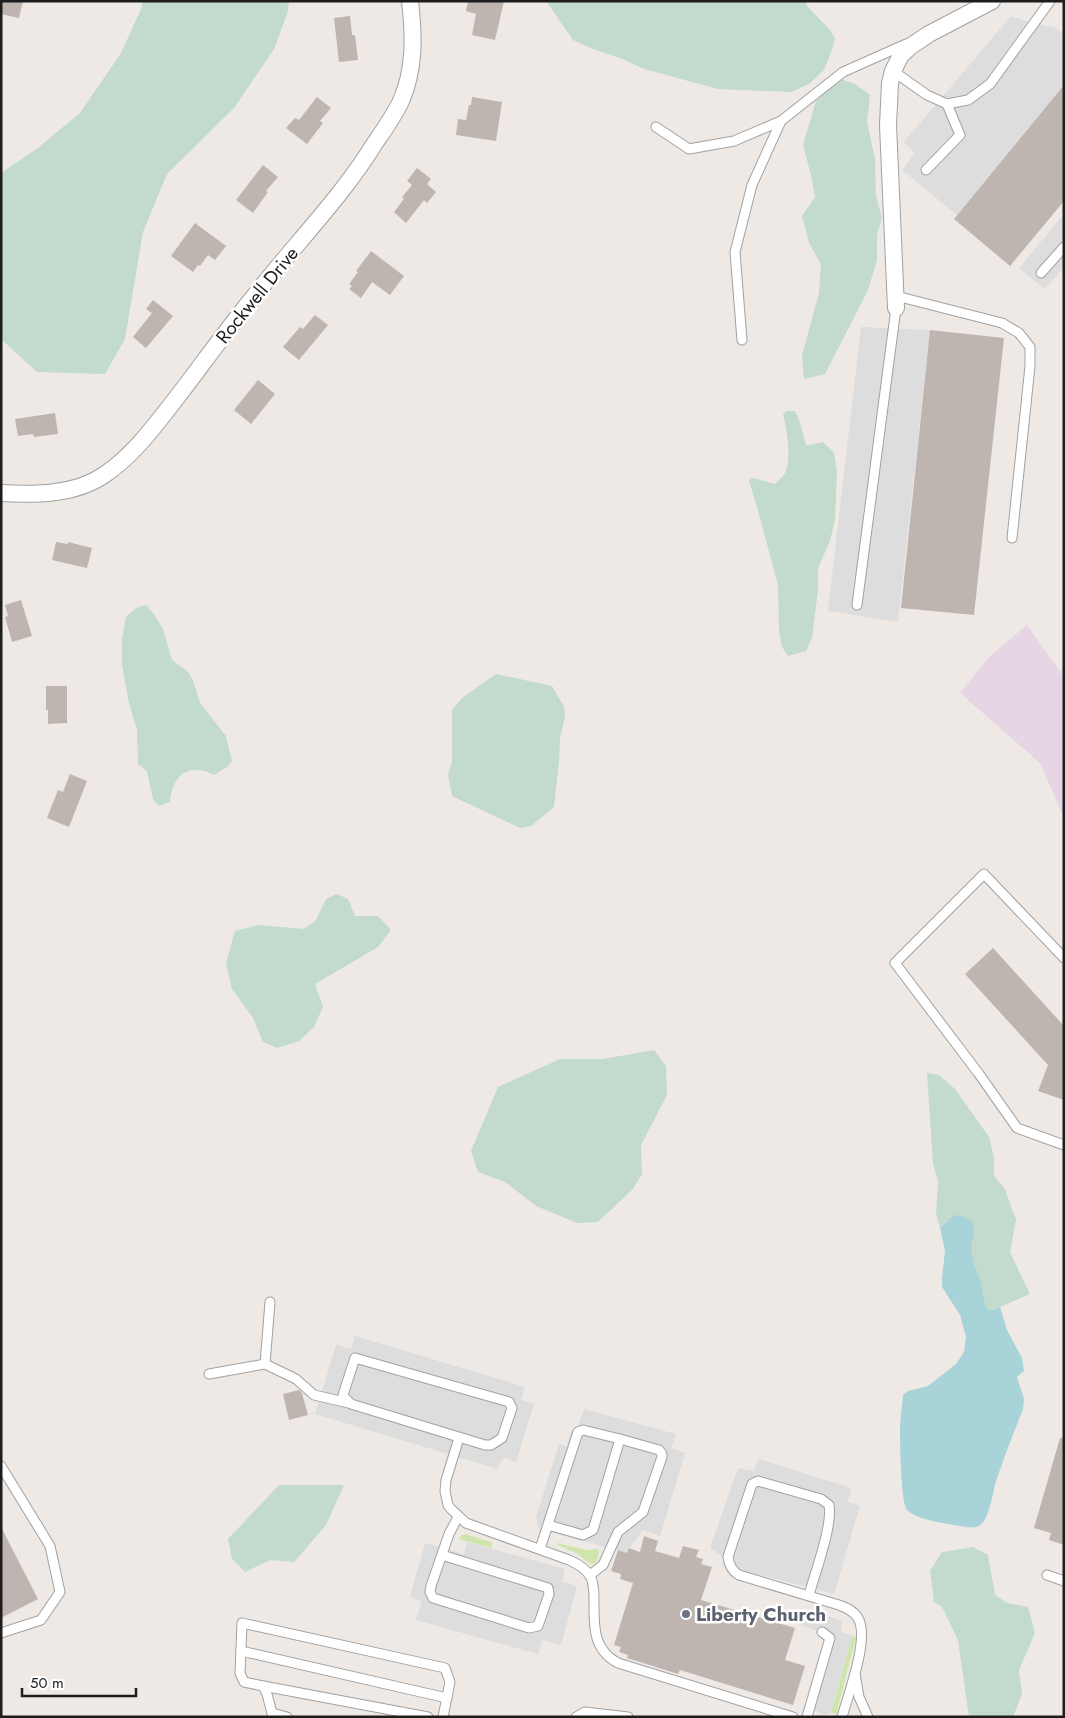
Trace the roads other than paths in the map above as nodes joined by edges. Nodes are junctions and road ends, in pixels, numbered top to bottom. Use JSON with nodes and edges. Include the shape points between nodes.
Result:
{"nodes":[{"id":1,"x":410,"y":1,"type":"edge"},
{"id":2,"x":1050,"y":1,"type":"edge"},
{"id":3,"x":986,"y":2,"type":"edge"},
{"id":4,"x":929,"y":34,"type":"junction"},
{"id":5,"x":893,"y":71,"type":"junction"},
{"id":6,"x":947,"y":104,"type":"junction"},
{"id":7,"x":781,"y":121,"type":"junction"},
{"id":8,"x":656,"y":127,"type":"dead end"},
{"id":9,"x":926,"y":170,"type":"dead end"},
{"id":10,"x":1064,"y":248,"type":"edge"},
{"id":11,"x":1042,"y":273,"type":"dead end"},
{"id":12,"x":896,"y":302,"type":"junction"},
{"id":13,"x":742,"y":340,"type":"dead end"},
{"id":14,"x":1,"y":493,"type":"edge"},
{"id":15,"x":1012,"y":538,"type":"dead end"},
{"id":16,"x":857,"y":606,"type":"dead end"},
{"id":17,"x":1064,"y":958,"type":"edge"},
{"id":18,"x":1064,"y":1145,"type":"edge"},
{"id":19,"x":270,"y":1302,"type":"dead end"},
{"id":20,"x":265,"y":1364,"type":"junction"},
{"id":21,"x":209,"y":1374,"type":"dead end"},
{"id":22,"x":350,"y":1403,"type":"junction"},
{"id":23,"x":459,"y":1438,"type":"junction"},
{"id":24,"x":620,"y":1439,"type":"junction"},
{"id":25,"x":1,"y":1466,"type":"edge"},
{"id":26,"x":458,"y":1517,"type":"junction"},
{"id":27,"x":548,"y":1525,"type":"junction"},
{"id":28,"x":540,"y":1549,"type":"junction"},
{"id":29,"x":442,"y":1555,"type":"junction"},
{"id":30,"x":590,"y":1575,"type":"junction"},
{"id":31,"x":1047,"y":1575,"type":"dead end"},
{"id":32,"x":1064,"y":1581,"type":"edge"},
{"id":33,"x":808,"y":1595,"type":"junction"},
{"id":34,"x":822,"y":1632,"type":"dead end"},
{"id":35,"x":1,"y":1633,"type":"edge"},
{"id":36,"x":241,"y":1652,"type":"junction"},
{"id":37,"x":855,"y":1673,"type":"junction"},
{"id":38,"x":263,"y":1686,"type":"junction"},
{"id":39,"x":447,"y":1698,"type":"junction"},
{"id":40,"x":272,"y":1715,"type":"edge"},
{"id":41,"x":288,"y":1717,"type":"edge"},
{"id":42,"x":428,"y":1717,"type":"edge"},
{"id":43,"x":443,"y":1717,"type":"edge"},
{"id":44,"x":576,"y":1717,"type":"edge"},
{"id":45,"x":628,"y":1717,"type":"edge"},
{"id":46,"x":793,"y":1717,"type":"edge"},
{"id":47,"x":807,"y":1717,"type":"edge"},
{"id":48,"x":842,"y":1717,"type":"edge"},
{"id":49,"x":868,"y":1717,"type":"edge"}],
"edges":[{"from":1,"to":14,"type":"street","name":"Rockwell Drive","via":[[414,38],[409,77],[391,120],[341,193],[256,294],[149,433],[98,479],[61,490]]},
{"from":2,"to":6,"type":"lane","via":[[990,84],[968,100]]},
{"from":3,"to":4,"type":"street"},
{"from":4,"to":5,"type":"street","via":[[906,50]]},
{"from":4,"to":7,"type":"lane","via":[[843,72]]},
{"from":5,"to":6,"type":"lane","via":[[927,95]]},
{"from":5,"to":12,"type":"street","via":[[888,125]]},
{"from":6,"to":9,"type":"lane","via":[[960,135]]},
{"from":7,"to":8,"type":"lane","via":[[734,141],[689,149]]},
{"from":7,"to":13,"type":"lane","via":[[752,185],[735,252]]},
{"from":10,"to":11,"type":"lane"},
{"from":12,"to":15,"type":"lane","via":[[1002,322],[1019,333],[1030,347]]},
{"from":12,"to":16,"type":"lane"},
{"from":17,"to":18,"type":"lane","via":[[984,874],[895,963],[1017,1128]]},
{"from":19,"to":20,"type":"lane"},
{"from":20,"to":21,"type":"lane"},
{"from":20,"to":22,"type":"lane","via":[[296,1379],[314,1395]]},
{"from":22,"to":23,"type":"lane"},
{"from":22,"to":23,"type":"lane","via":[[343,1394],[357,1358],[511,1403],[500,1440],[485,1445]]},
{"from":23,"to":26,"type":"lane","via":[[445,1486],[448,1506]]},
{"from":24,"to":27,"type":"lane","via":[[593,1530],[583,1534]]},
{"from":24,"to":27,"type":"lane","via":[[588,1430],[579,1431]]},
{"from":24,"to":30,"type":"lane","via":[[658,1450],[662,1457],[643,1512],[618,1532],[603,1565]]},
{"from":25,"to":35,"type":"lane","via":[[50,1546],[60,1592],[41,1620]]},
{"from":26,"to":28,"type":"lane","via":[[466,1523]]},
{"from":26,"to":29,"type":"lane"},
{"from":27,"to":28,"type":"lane"},
{"from":28,"to":30,"type":"lane","via":[[576,1563]]},
{"from":29,"to":29,"type":"lane","via":[[430,1589],[432,1598],[530,1628],[538,1626],[548,1588]]},
{"from":30,"to":46,"type":"lane","via":[[594,1588],[596,1634],[600,1647],[610,1658]]},
{"from":31,"to":32,"type":"lane"},
{"from":33,"to":33,"type":"lane","via":[[740,1575],[731,1567],[728,1556],[752,1484],[758,1481],[821,1499],[829,1505],[828,1528]]},
{"from":33,"to":37,"type":"lane","via":[[844,1607],[858,1618],[862,1634]]},
{"from":34,"to":47,"type":"lane","via":[[830,1638]]},
{"from":36,"to":38,"type":"lane","via":[[240,1673],[244,1682]]},
{"from":36,"to":39,"type":"lane"},
{"from":36,"to":39,"type":"lane","via":[[242,1623],[445,1668],[450,1682]]},
{"from":37,"to":48,"type":"lane"},
{"from":37,"to":49,"type":"lane","via":[[859,1697]]},
{"from":38,"to":40,"type":"lane"},
{"from":38,"to":42,"type":"lane"},
{"from":39,"to":43,"type":"lane"},
{"from":40,"to":41,"type":"lane"},
{"from":44,"to":45,"type":"lane","via":[[585,1712]]}]}
